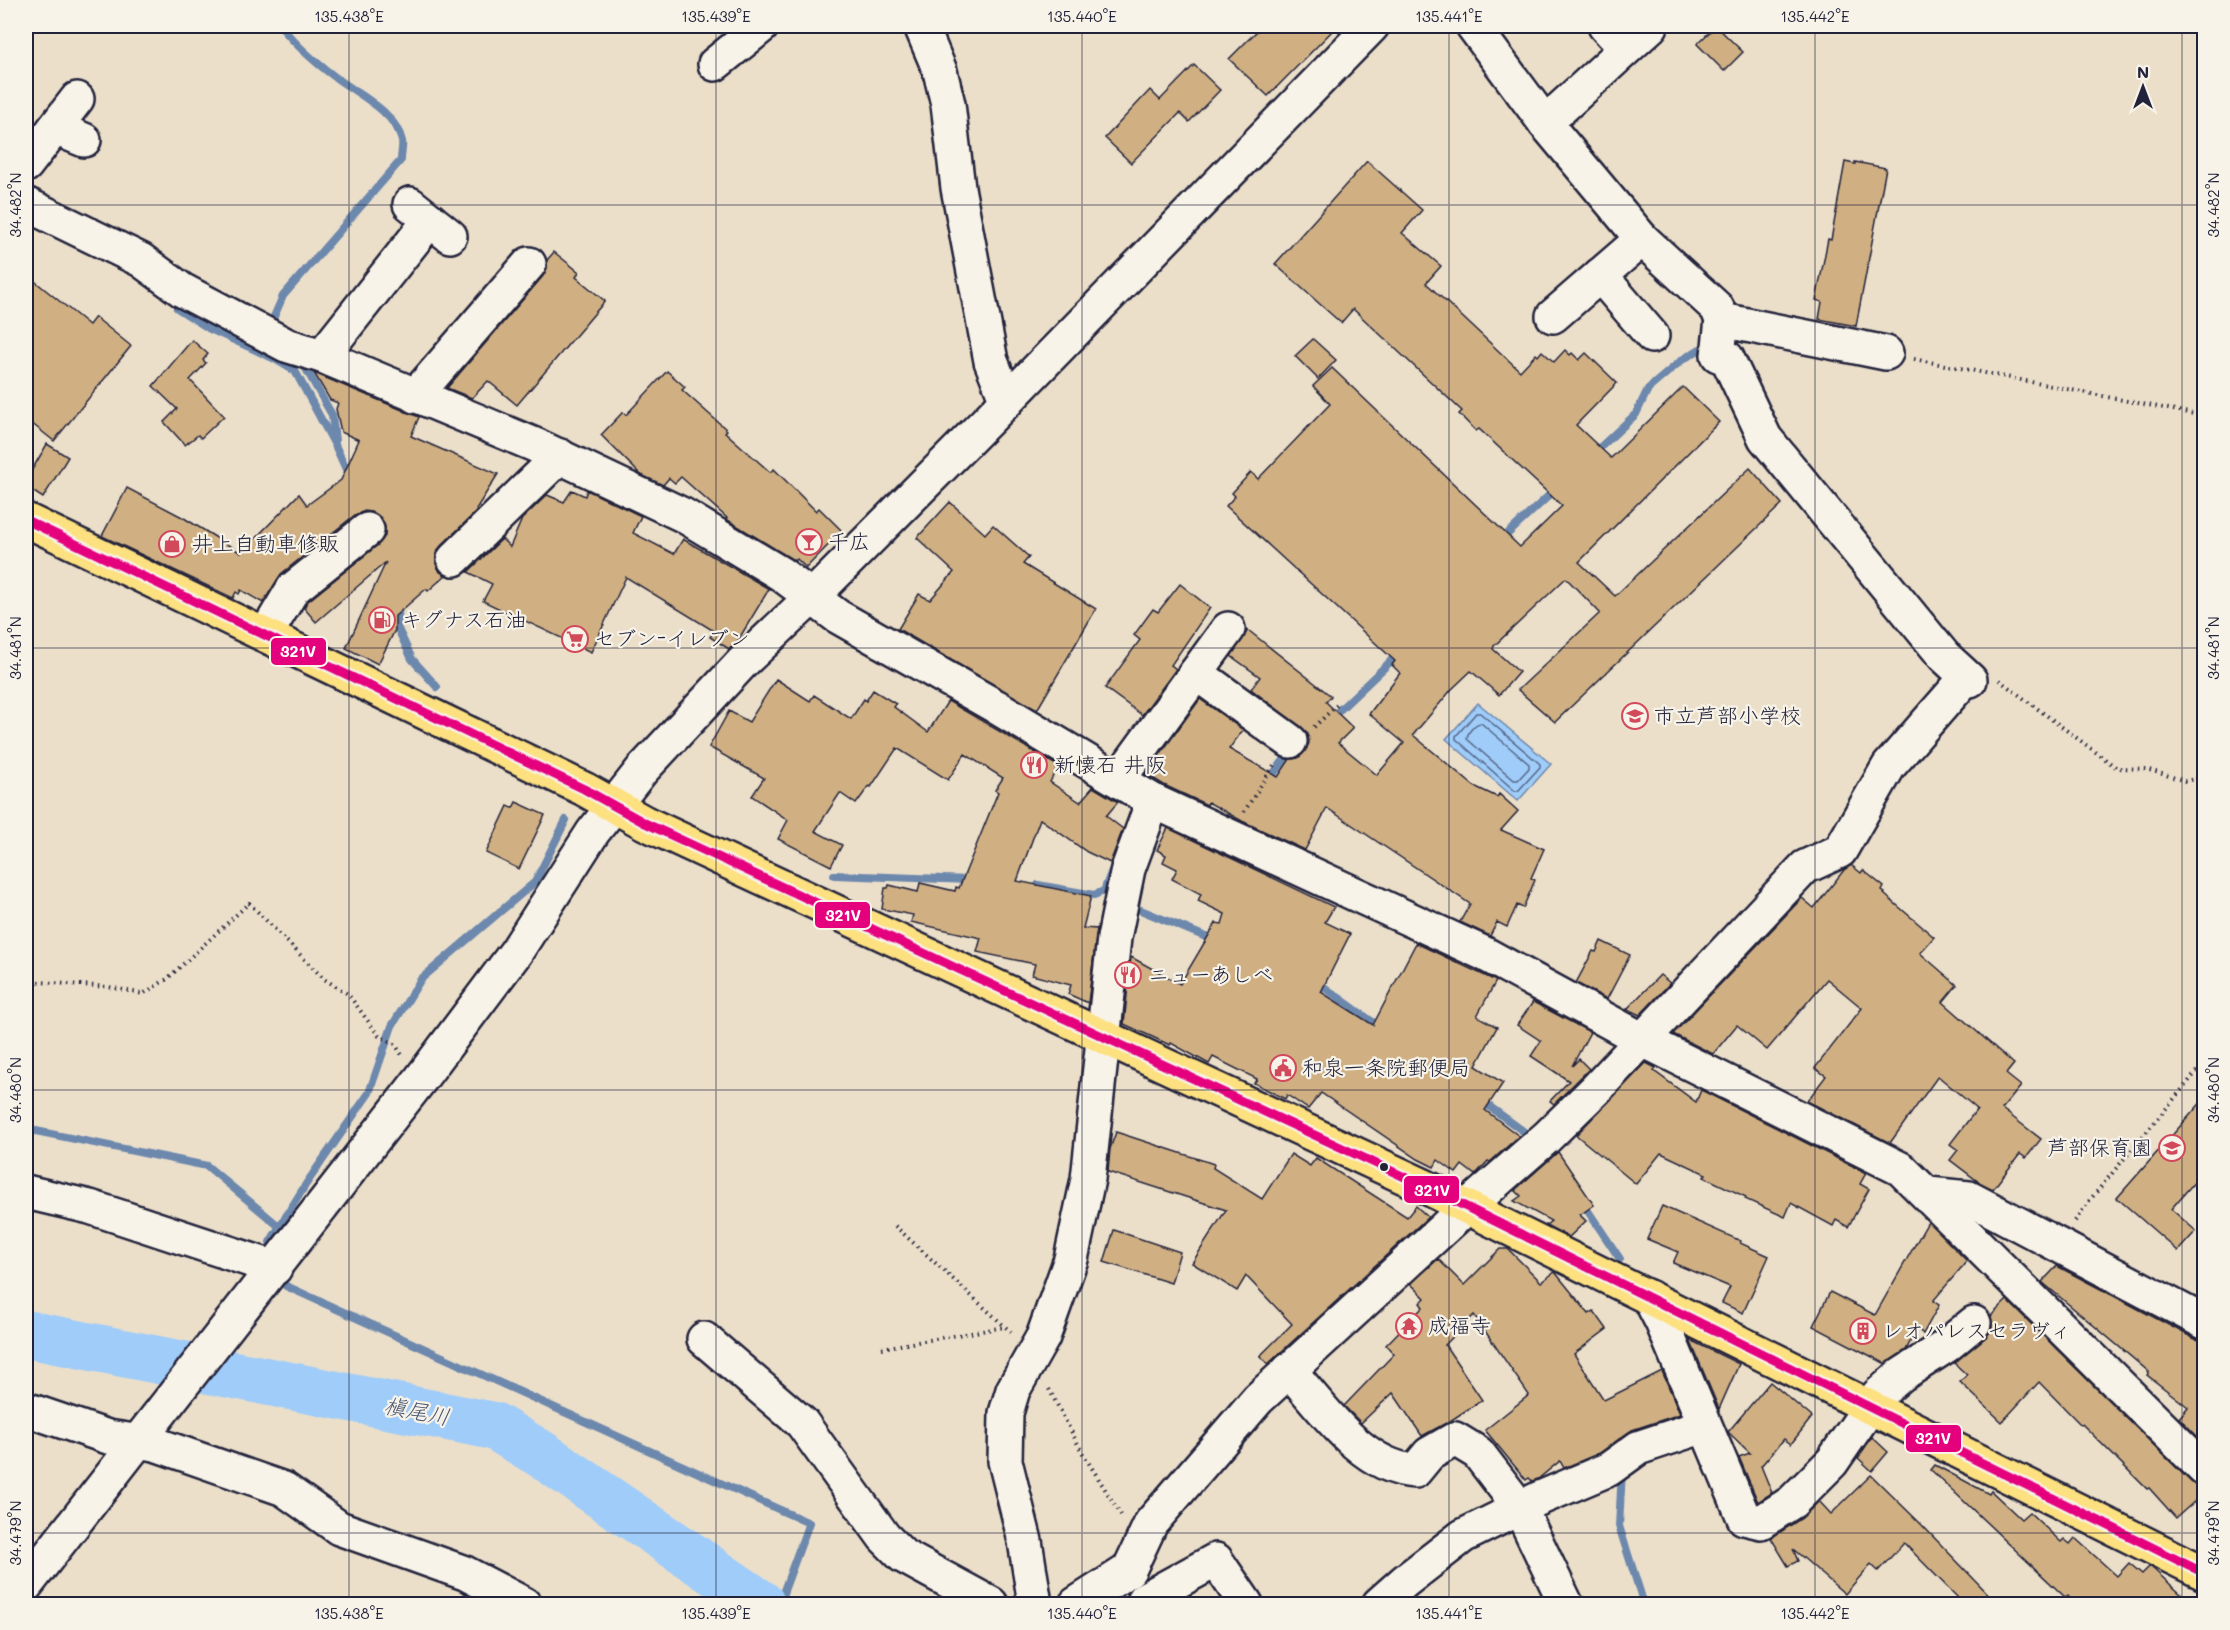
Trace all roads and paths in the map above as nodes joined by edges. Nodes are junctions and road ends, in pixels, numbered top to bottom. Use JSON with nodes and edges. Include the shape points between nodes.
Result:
{"nodes":[{"id":1,"x":921,"y":26,"type":"edge"},
{"id":2,"x":1372,"y":26,"type":"edge"},
{"id":3,"x":1473,"y":26,"type":"edge"},
{"id":4,"x":1651,"y":26,"type":"edge"},
{"id":5,"x":766,"y":33,"type":"edge"},
{"id":6,"x":1615,"y":37,"type":"edge"},
{"id":7,"x":715,"y":64,"type":"dead end"},
{"id":8,"x":77,"y":99,"type":"dead end"},
{"id":9,"x":1545,"y":123,"type":"junction"},
{"id":10,"x":26,"y":165,"type":"edge"},
{"id":11,"x":26,"y":204,"type":"edge"},
{"id":12,"x":430,"y":220,"type":"dead end"},
{"id":13,"x":1642,"y":239,"type":"junction"},
{"id":14,"x":529,"y":264,"type":"dead end"},
{"id":15,"x":1583,"y":279,"type":"junction"},
{"id":16,"x":1553,"y":316,"type":"dead end"},
{"id":17,"x":1722,"y":320,"type":"junction"},
{"id":18,"x":1652,"y":336,"type":"dead end"},
{"id":19,"x":1886,"y":353,"type":"joint"},
{"id":20,"x":322,"y":356,"type":"junction"},
{"id":21,"x":415,"y":396,"type":"junction"},
{"id":22,"x":1007,"y":401,"type":"junction"},
{"id":23,"x":2205,"y":416,"type":"edge"},
{"id":24,"x":560,"y":456,"type":"junction"},
{"id":25,"x":26,"y":520,"type":"edge"},
{"id":26,"x":367,"y":530,"type":"dead end"},
{"id":27,"x":454,"y":559,"type":"dead end"},
{"id":28,"x":812,"y":597,"type":"junction"},
{"id":29,"x":1228,"y":629,"type":"dead end"},
{"id":30,"x":266,"y":634,"type":"junction"},
{"id":31,"x":1196,"y":673,"type":"junction"},
{"id":32,"x":1965,"y":683,"type":"junction"},
{"id":33,"x":1290,"y":741,"type":"dead end"},
{"id":34,"x":2205,"y":777,"type":"edge"},
{"id":35,"x":1119,"y":780,"type":"junction"},
{"id":36,"x":1153,"y":801,"type":"junction"},
{"id":37,"x":615,"y":806,"type":"junction"},
{"id":38,"x":26,"y":981,"type":"edge"},
{"id":39,"x":1102,"y":1036,"type":"junction"},
{"id":40,"x":1641,"y":1039,"type":"junction"},
{"id":41,"x":395,"y":1044,"type":"dead end"},
{"id":42,"x":2205,"y":1063,"type":"edge"},
{"id":43,"x":26,"y":1192,"type":"edge"},
{"id":44,"x":1928,"y":1194,"type":"junction"},
{"id":45,"x":1467,"y":1207,"type":"junction"},
{"id":46,"x":895,"y":1226,"type":"dead end"},
{"id":47,"x":2060,"y":1244,"type":"junction"},
{"id":48,"x":267,"y":1277,"type":"junction"},
{"id":49,"x":1649,"y":1297,"type":"junction"},
{"id":50,"x":2205,"y":1322,"type":"edge"},
{"id":51,"x":1974,"y":1323,"type":"dead end"},
{"id":52,"x":704,"y":1339,"type":"dead end"},
{"id":53,"x":882,"y":1348,"type":"dead end"},
{"id":54,"x":1032,"y":1357,"type":"junction"},
{"id":55,"x":1289,"y":1370,"type":"junction"},
{"id":56,"x":1869,"y":1408,"type":"junction"},
{"id":57,"x":26,"y":1409,"type":"edge"},
{"id":58,"x":1704,"y":1426,"type":"junction"},
{"id":59,"x":141,"y":1438,"type":"junction"},
{"id":60,"x":2205,"y":1469,"type":"edge"},
{"id":61,"x":1520,"y":1508,"type":"junction"},
{"id":62,"x":1135,"y":1558,"type":"junction"},
{"id":63,"x":2205,"y":1574,"type":"edge"},
{"id":64,"x":26,"y":1585,"type":"edge"},
{"id":65,"x":1146,"y":1602,"type":"edge"},
{"id":66,"x":524,"y":1605,"type":"edge"},
{"id":67,"x":990,"y":1605,"type":"edge"},
{"id":68,"x":1035,"y":1605,"type":"edge"},
{"id":69,"x":1076,"y":1605,"type":"edge"},
{"id":70,"x":1246,"y":1605,"type":"edge"},
{"id":71,"x":1379,"y":1605,"type":"edge"},
{"id":72,"x":1566,"y":1605,"type":"edge"}],
"edges":[{"from":1,"to":22,"type":"street","via":[[940,70],[948,104],[958,188],[991,361]]},
{"from":2,"to":22,"type":"street"},
{"from":3,"to":9,"type":"street"},
{"from":4,"to":6,"type":"street"},
{"from":5,"to":7,"type":"street"},
{"from":6,"to":9,"type":"street"},
{"from":8,"to":10,"type":"street","via":[[70,134]]},
{"from":9,"to":13,"type":"street"},
{"from":11,"to":20,"type":"street","via":[[141,260],[182,290],[286,345]]},
{"from":12,"to":20,"type":"street","via":[[380,301]]},
{"from":13,"to":15,"type":"street"},
{"from":13,"to":17,"type":"street","via":[[1717,308]]},
{"from":14,"to":21,"type":"street"},
{"from":15,"to":16,"type":"street"},
{"from":15,"to":18,"type":"street"},
{"from":17,"to":19,"type":"street"},
{"from":17,"to":32,"type":"street","via":[[1718,355],[1727,358],[1764,438]]},
{"from":19,"to":23,"type":"path"},
{"from":20,"to":21,"type":"street"},
{"from":21,"to":24,"type":"street"},
{"from":22,"to":28,"type":"street"},
{"from":24,"to":27,"type":"street"},
{"from":24,"to":28,"type":"street","via":[[683,515]]},
{"from":25,"to":30,"type":"highway"},
{"from":26,"to":30,"type":"street","via":[[292,589]]},
{"from":28,"to":35,"type":"street","via":[[837,616]]},
{"from":28,"to":37,"type":"street","via":[[742,663],[642,770]]},
{"from":29,"to":31,"type":"street"},
{"from":30,"to":37,"type":"highway"},
{"from":31,"to":33,"type":"street"},
{"from":31,"to":35,"type":"street"},
{"from":32,"to":34,"type":"path","via":[[1986,672],[2117,768],[2146,769],[2185,781]]},
{"from":32,"to":40,"type":"street","via":[[1889,766],[1840,851],[1805,867]]},
{"from":35,"to":36,"type":"street"},
{"from":36,"to":39,"type":"street","via":[[1128,869],[1114,938]]},
{"from":36,"to":40,"type":"street","via":[[1484,953]]},
{"from":37,"to":39,"type":"highway"},
{"from":37,"to":48,"type":"street","via":[[593,832],[516,952]]},
{"from":38,"to":41,"type":"path","via":[[109,987],[143,994],[167,979],[249,903],[324,980],[348,994],[379,1036]]},
{"from":39,"to":45,"type":"highway"},
{"from":39,"to":54,"type":"street","via":[[1088,1179],[1071,1259]]},
{"from":40,"to":44,"type":"street","via":[[1901,1169]]},
{"from":40,"to":45,"type":"street","via":[[1547,1137]]},
{"from":42,"to":47,"type":"path","via":[[2089,1201]]},
{"from":43,"to":48,"type":"street","via":[[90,1207]]},
{"from":44,"to":47,"type":"street","via":[[1969,1198]]},
{"from":44,"to":60,"type":"street"},
{"from":45,"to":49,"type":"highway"},
{"from":45,"to":55,"type":"street"},
{"from":46,"to":53,"type":"path","via":[[1006,1327]]},
{"from":47,"to":50,"type":"street"},
{"from":48,"to":59,"type":"street"},
{"from":49,"to":56,"type":"highway"},
{"from":49,"to":58,"type":"street"},
{"from":51,"to":56,"type":"street","via":[[1901,1375]]},
{"from":52,"to":67,"type":"street","via":[[801,1423],[884,1537],[903,1556]]},
{"from":54,"to":62,"type":"path"},
{"from":54,"to":68,"type":"street","via":[[1013,1390],[1006,1413],[1005,1461],[1025,1541]]},
{"from":55,"to":61,"type":"street","via":[[1350,1439],[1372,1457],[1401,1470],[1414,1471],[1429,1454],[1455,1439],[1478,1453]]},
{"from":55,"to":62,"type":"street","via":[[1258,1399],[1151,1523]]},
{"from":56,"to":58,"type":"street","via":[[1832,1462],[1792,1502],[1761,1522],[1744,1518]]},
{"from":56,"to":63,"type":"highway"},
{"from":57,"to":59,"type":"street","via":[[108,1437]]},
{"from":58,"to":61,"type":"street","via":[[1638,1448],[1609,1469]]},
{"from":59,"to":64,"type":"street"},
{"from":59,"to":66,"type":"street","via":[[284,1489],[339,1528],[465,1573]]},
{"from":61,"to":71,"type":"street","via":[[1463,1536]]},
{"from":61,"to":72,"type":"street"},
{"from":62,"to":65,"type":"street"},
{"from":62,"to":69,"type":"street"},
{"from":65,"to":70,"type":"street","via":[[1216,1560]]}]}
